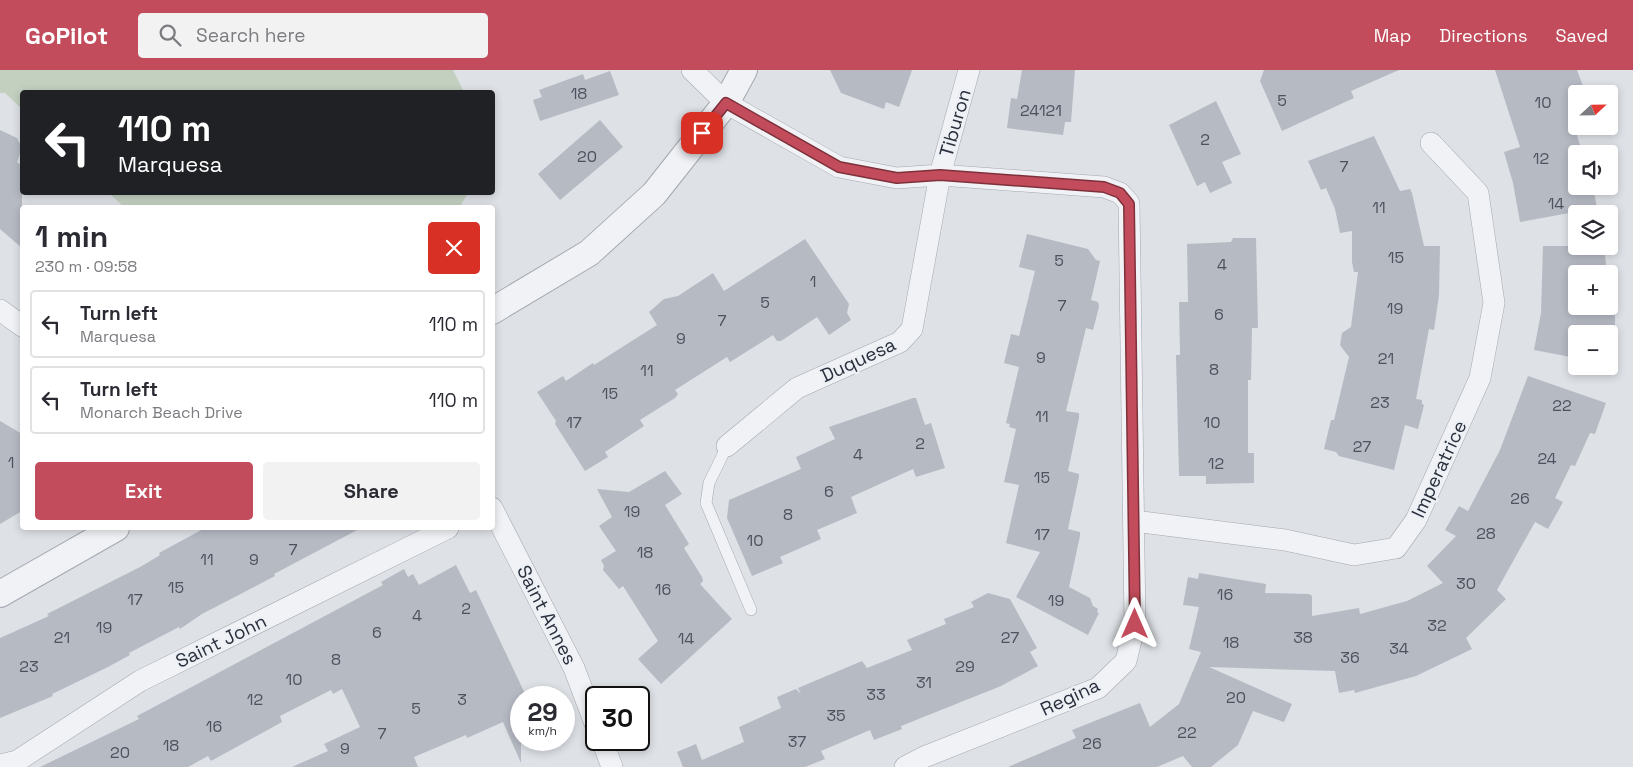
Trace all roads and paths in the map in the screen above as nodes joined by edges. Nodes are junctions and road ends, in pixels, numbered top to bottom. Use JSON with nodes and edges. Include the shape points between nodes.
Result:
{"nodes":[{"id":1,"x":692,"y":70,"type":"edge"},
{"id":2,"x":744,"y":70,"type":"edge"},
{"id":3,"x":970,"y":70,"type":"edge"},
{"id":4,"x":726,"y":103,"type":"junction"},
{"id":5,"x":1431,"y":143,"type":"dead end"},
{"id":6,"x":940,"y":175,"type":"junction"},
{"id":7,"x":495,"y":309,"type":"edge"},
{"id":8,"x":0,"y":310,"type":"edge"},
{"id":9,"x":20,"y":325,"type":"edge"},
{"id":10,"x":727,"y":446,"type":"joint"},
{"id":11,"x":495,"y":514,"type":"edge"},
{"id":12,"x":1134,"y":521,"type":"junction"},
{"id":13,"x":112,"y":530,"type":"edge"},
{"id":14,"x":444,"y":530,"type":"edge"},
{"id":15,"x":0,"y":594,"type":"edge"},
{"id":16,"x":751,"y":610,"type":"dead end"},
{"id":17,"x":585,"y":697,"type":"edge"},
{"id":18,"x":606,"y":751,"type":"edge"},
{"id":19,"x":12,"y":764,"type":"edge"},
{"id":20,"x":612,"y":767,"type":"edge"},
{"id":21,"x":905,"y":767,"type":"edge"}],
"edges":[{"from":1,"to":4,"type":"street"},
{"from":2,"to":4,"type":"street"},
{"from":3,"to":6,"type":"street","name":"Tiburon"},
{"from":4,"to":6,"type":"street","via":[[839,167],[897,178]]},
{"from":4,"to":7,"type":"street","via":[[654,194],[589,253]]},
{"from":5,"to":12,"type":"street","name":"Imperatrice","via":[[1478,193],[1494,303],[1480,378],[1416,520],[1396,548],[1354,556],[1285,540]]},
{"from":6,"to":10,"type":"street","name":"Duquesa","via":[[912,329],[900,342],[797,388]]},
{"from":6,"to":12,"type":"street","name":"Regina","via":[[1104,187],[1120,193],[1129,204]]},
{"from":8,"to":9,"type":"street"},
{"from":10,"to":16,"type":"lane","via":[[710,483],[706,503]]},
{"from":11,"to":17,"type":"street","name":"Saint Annes","via":[[574,668]]},
{"from":12,"to":21,"type":"street","name":"Regina","via":[[1135,624],[1126,661],[1098,688]]},
{"from":13,"to":15,"type":"street"},
{"from":14,"to":19,"type":"street","name":"Saint John","via":[[140,681]]},
{"from":18,"to":20,"type":"street"}]}
